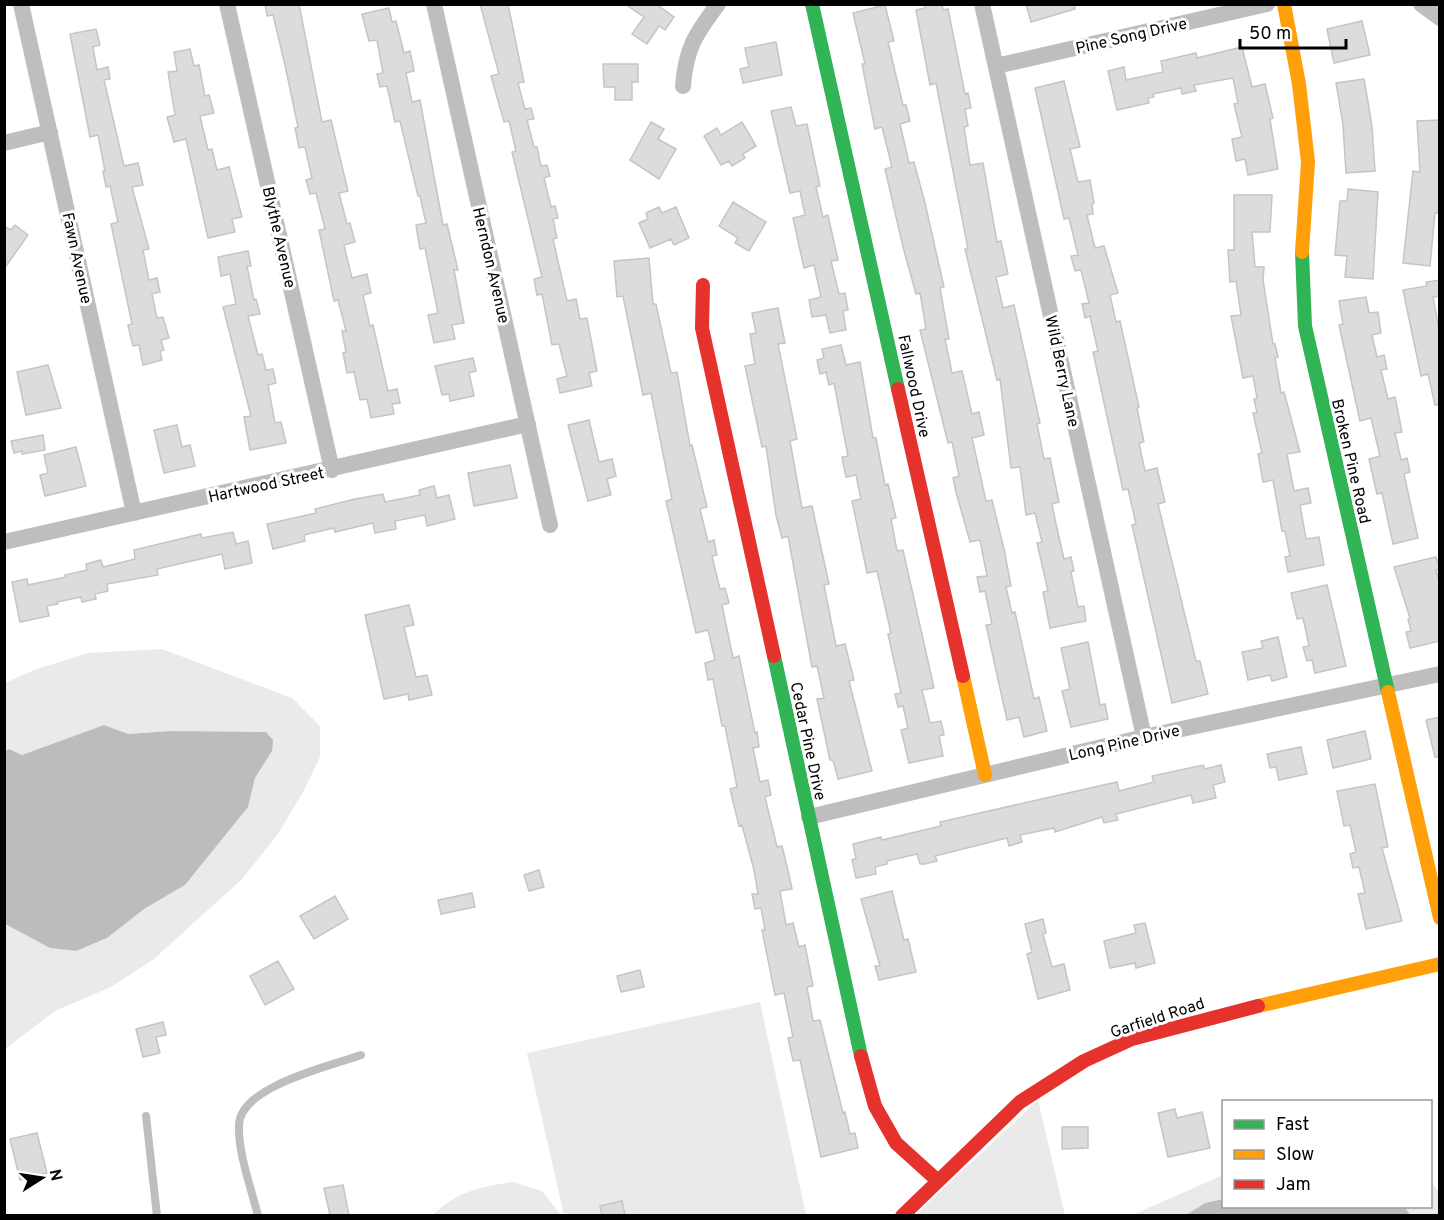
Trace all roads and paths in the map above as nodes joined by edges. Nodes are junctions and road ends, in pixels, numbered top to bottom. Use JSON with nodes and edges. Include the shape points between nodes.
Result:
{"nodes":[{"id":1,"x":21,"y":4,"type":"edge"},
{"id":2,"x":227,"y":4,"type":"edge"},
{"id":3,"x":434,"y":4,"type":"edge"},
{"id":4,"x":718,"y":4,"type":"edge"},
{"id":5,"x":812,"y":4,"type":"edge"},
{"id":6,"x":982,"y":4,"type":"edge"},
{"id":7,"x":1267,"y":4,"type":"edge"},
{"id":8,"x":1284,"y":4,"type":"edge"},
{"id":9,"x":1421,"y":4,"type":"edge"},
{"id":10,"x":1440,"y":18,"type":"edge"},
{"id":11,"x":996,"y":66,"type":"junction"},
{"id":12,"x":682,"y":86,"type":"dead end"},
{"id":13,"x":50,"y":132,"type":"junction"},
{"id":14,"x":4,"y":143,"type":"edge"},
{"id":15,"x":703,"y":285,"type":"dead end"},
{"id":16,"x":528,"y":424,"type":"junction"},
{"id":17,"x":332,"y":470,"type":"junction"},
{"id":18,"x":134,"y":513,"type":"junction"},
{"id":19,"x":550,"y":525,"type":"dead end"},
{"id":20,"x":4,"y":543,"type":"edge"},
{"id":21,"x":1440,"y":674,"type":"edge"},
{"id":22,"x":1386,"y":686,"type":"junction"},
{"id":23,"x":1144,"y":737,"type":"junction"},
{"id":24,"x":985,"y":775,"type":"junction"},
{"id":25,"x":809,"y":818,"type":"junction"},
{"id":26,"x":1440,"y":918,"type":"edge"},
{"id":27,"x":1440,"y":964,"type":"edge"},
{"id":28,"x":361,"y":1055,"type":"dead end"},
{"id":29,"x":147,"y":1116,"type":"dead end"},
{"id":30,"x":938,"y":1181,"type":"junction"},
{"id":31,"x":157,"y":1215,"type":"edge"},
{"id":32,"x":258,"y":1215,"type":"edge"},
{"id":33,"x":902,"y":1215,"type":"edge"}],
"edges":[{"from":1,"to":13,"type":"street","name":"Fawn Avenue"},
{"from":2,"to":17,"type":"street","name":"Blythe Avenue"},
{"from":3,"to":16,"type":"street","name":"Herndon Avenue"},
{"from":4,"to":12,"type":"street","via":[[685,58]]},
{"from":5,"to":24,"type":"street","name":"Fallwood Drive"},
{"from":6,"to":11,"type":"street","name":"Wild Berry Lane"},
{"from":7,"to":11,"type":"street","name":"Pine Song Drive"},
{"from":8,"to":22,"type":"street","name":"Broken Pine Road","via":[[1308,162],[1301,269],[1305,326]]},
{"from":9,"to":10,"type":"street"},
{"from":11,"to":23,"type":"street","name":"Wild Berry Lane"},
{"from":13,"to":14,"type":"street"},
{"from":13,"to":18,"type":"street","name":"Fawn Avenue"},
{"from":15,"to":25,"type":"street","name":"Cedar Pine Drive","via":[[702,328]]},
{"from":16,"to":17,"type":"street","name":"Hartwood Street"},
{"from":16,"to":19,"type":"street","name":"Herndon Avenue"},
{"from":17,"to":18,"type":"street","name":"Hartwood Street"},
{"from":18,"to":20,"type":"street","name":"Hartwood Street"},
{"from":21,"to":22,"type":"street","name":"Long Pine Drive"},
{"from":22,"to":23,"type":"street","name":"Long Pine Drive"},
{"from":22,"to":26,"type":"street","name":"Broken Pine Road"},
{"from":23,"to":24,"type":"street","name":"Long Pine Drive"},
{"from":24,"to":25,"type":"street","name":"Long Pine Drive"},
{"from":25,"to":30,"type":"street","name":"Cedar Pine Drive","via":[[850,1011],[875,1106],[896,1143]]},
{"from":27,"to":30,"type":"street","name":"Garfield Road","via":[[1201,1019],[1132,1039],[1084,1061],[1020,1102]]},
{"from":28,"to":32,"type":"lane","via":[[267,1089],[241,1114],[240,1140]]},
{"from":29,"to":31,"type":"lane"},
{"from":30,"to":33,"type":"street","name":"Garfield Road"}]}
